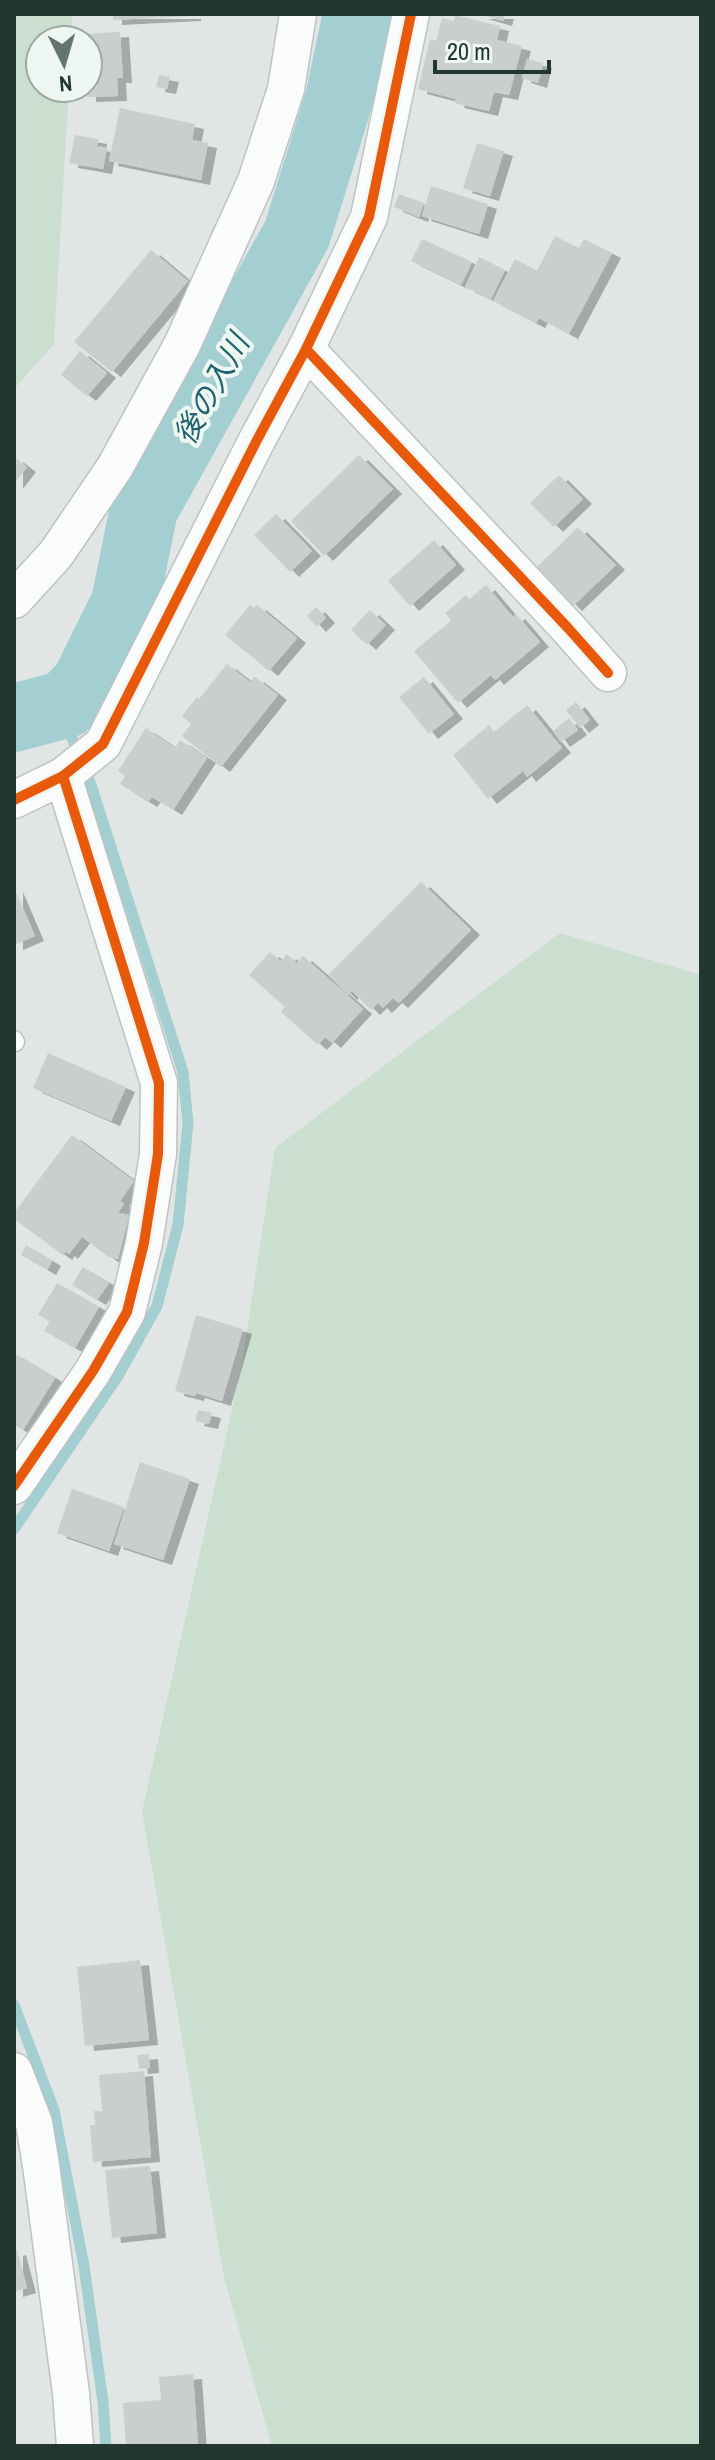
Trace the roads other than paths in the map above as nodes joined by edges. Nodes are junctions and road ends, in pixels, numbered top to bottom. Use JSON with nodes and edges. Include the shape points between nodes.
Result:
{"nodes":[{"id":1,"x":298,"y":14,"type":"edge"},
{"id":2,"x":411,"y":14,"type":"edge"},
{"id":3,"x":306,"y":349,"type":"junction"},
{"id":4,"x":14,"y":600,"type":"edge"},
{"id":5,"x":608,"y":673,"type":"dead end"},
{"id":6,"x":76,"y":765,"type":"junction"},
{"id":7,"x":14,"y":800,"type":"edge"},
{"id":8,"x":14,"y":1486,"type":"edge"},
{"id":9,"x":14,"y":2071,"type":"edge"},
{"id":10,"x":75,"y":2446,"type":"edge"}],
"edges":[{"from":1,"to":4,"type":"street","via":[[286,89],[256,181],[182,345],[115,467],[56,554]]},
{"from":2,"to":3,"type":"street","via":[[369,217]]},
{"from":3,"to":5,"type":"street"},
{"from":3,"to":6,"type":"street","via":[[103,744]]},
{"from":6,"to":7,"type":"street"},
{"from":6,"to":8,"type":"street","via":[[159,1083],[158,1154],[127,1312]]},
{"from":9,"to":10,"type":"street","via":[[34,2123],[41,2165]]}]}
